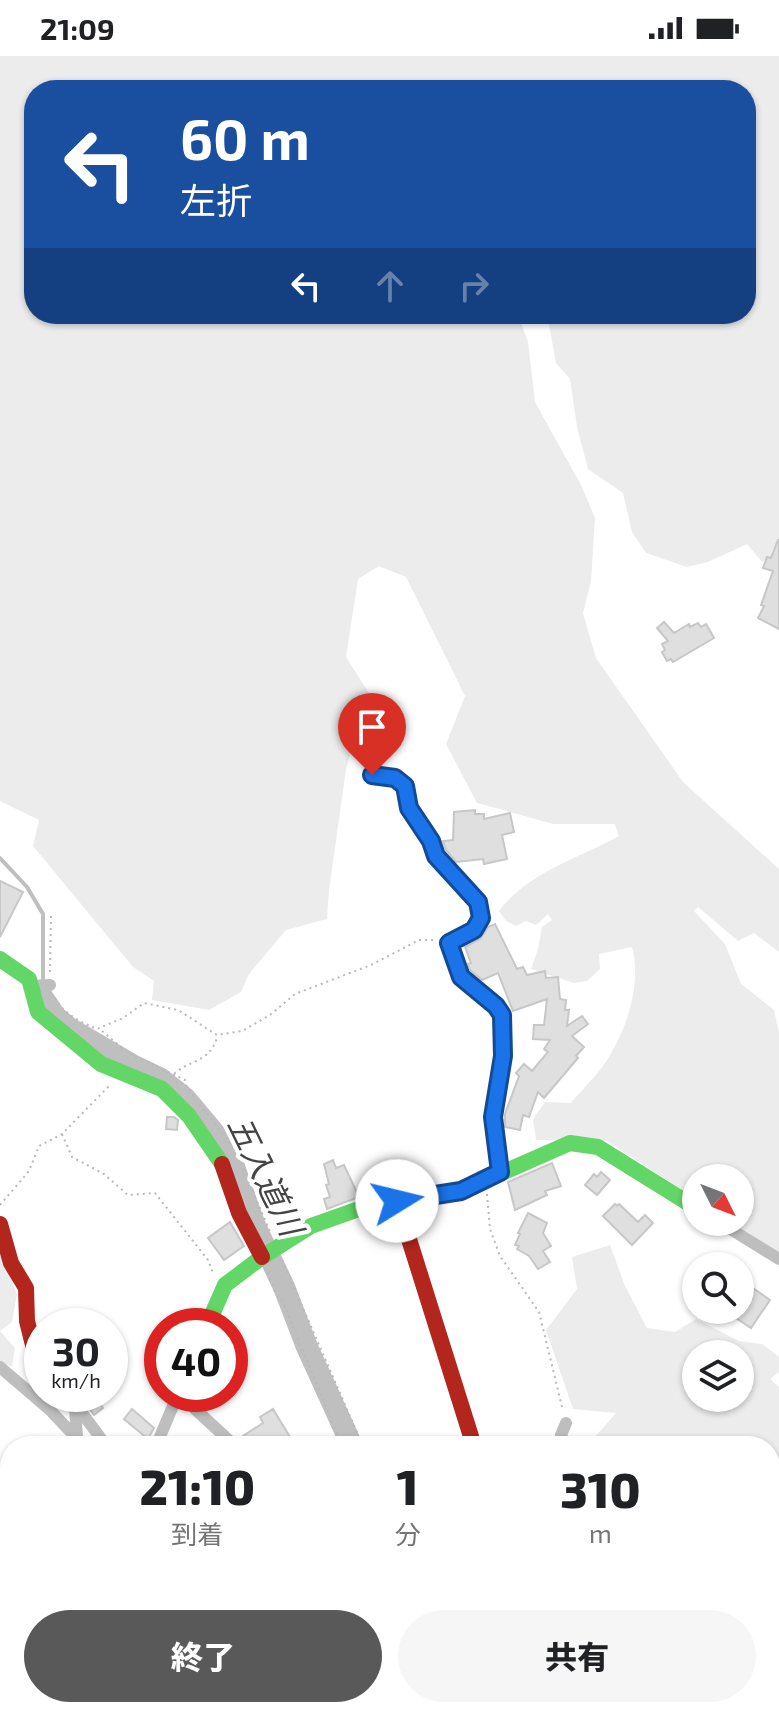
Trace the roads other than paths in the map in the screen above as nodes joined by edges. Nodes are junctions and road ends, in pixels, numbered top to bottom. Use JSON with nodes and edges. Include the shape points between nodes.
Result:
{"nodes":[{"id":1,"x":372,"y":775,"type":"dead end"},
{"id":2,"x":0,"y":959,"type":"edge"},
{"id":3,"x":50,"y":985,"type":"road end"},
{"id":4,"x":31,"y":986,"type":"junction"},
{"id":5,"x":492,"y":1176,"type":"junction"},
{"id":6,"x":682,"y":1199,"type":"edge"},
{"id":7,"x":397,"y":1201,"type":"junction"},
{"id":8,"x":0,"y":1224,"type":"edge"},
{"id":9,"x":742,"y":1236,"type":"edge"},
{"id":10,"x":262,"y":1257,"type":"junction"},
{"id":11,"x":779,"y":1259,"type":"edge"},
{"id":12,"x":27,"y":1308,"type":"edge"},
{"id":13,"x":215,"y":1308,"type":"edge"},
{"id":14,"x":0,"y":1367,"type":"edge"},
{"id":15,"x":76,"y":1412,"type":"edge"},
{"id":16,"x":81,"y":1412,"type":"edge"},
{"id":17,"x":170,"y":1412,"type":"edge"},
{"id":18,"x":198,"y":1412,"type":"edge"},
{"id":19,"x":566,"y":1423,"type":"road end"},
{"id":20,"x":75,"y":1436,"type":"edge"},
{"id":21,"x":79,"y":1436,"type":"edge"},
{"id":22,"x":99,"y":1436,"type":"edge"},
{"id":23,"x":160,"y":1436,"type":"edge"},
{"id":24,"x":224,"y":1436,"type":"edge"},
{"id":25,"x":471,"y":1436,"type":"edge"},
{"id":26,"x":561,"y":1436,"type":"edge"}],
"edges":[{"from":1,"to":5,"type":"street","via":[[395,778],[405,786],[409,808],[436,856],[478,902],[481,918],[474,930],[449,943],[461,977],[502,1015]]},
{"from":2,"to":4,"type":"street"},
{"from":3,"to":4,"type":"street"},
{"from":4,"to":10,"type":"street","via":[[38,1012],[101,1064],[162,1089],[189,1116],[224,1168]]},
{"from":5,"to":6,"type":"street","via":[[570,1143],[598,1147]]},
{"from":5,"to":7,"type":"street","via":[[461,1191]]},
{"from":7,"to":10,"type":"street","via":[[311,1226]]},
{"from":7,"to":25,"type":"street"},
{"from":8,"to":12,"type":"street","via":[[11,1263],[26,1288]]},
{"from":9,"to":11,"type":"street"},
{"from":10,"to":13,"type":"street","via":[[225,1285]]},
{"from":14,"to":20,"type":"street"},
{"from":15,"to":21,"type":"street"},
{"from":16,"to":22,"type":"street"},
{"from":17,"to":23,"type":"street"},
{"from":18,"to":24,"type":"street"},
{"from":19,"to":26,"type":"street"}]}
